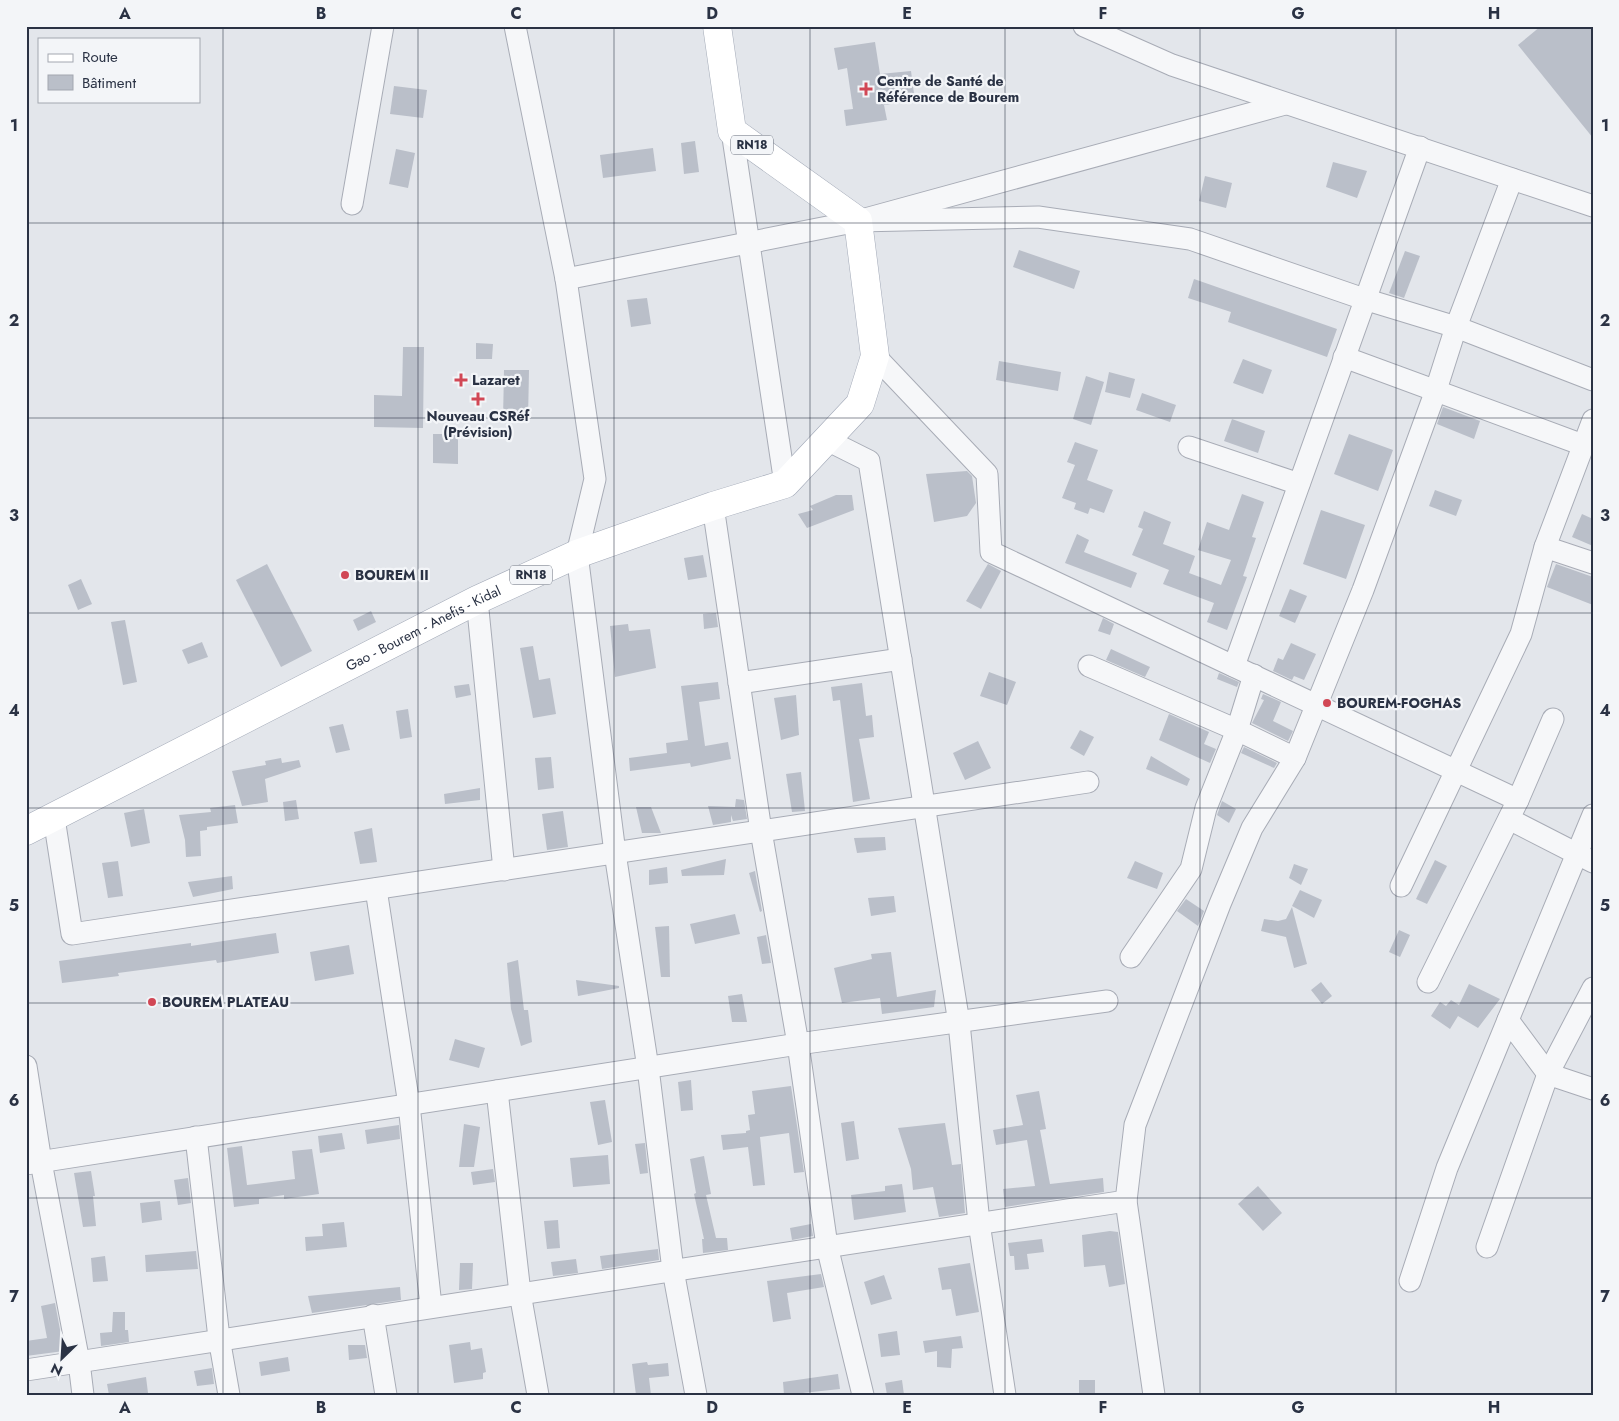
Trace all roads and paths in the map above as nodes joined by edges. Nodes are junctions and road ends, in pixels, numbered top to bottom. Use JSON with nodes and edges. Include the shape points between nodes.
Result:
{"nodes":[{"id":1,"x":383,"y":26,"type":"edge"},
{"id":2,"x":515,"y":26,"type":"edge"},
{"id":3,"x":716,"y":26,"type":"edge"},
{"id":4,"x":1084,"y":26,"type":"edge"},
{"id":5,"x":1284,"y":104,"type":"junction"},
{"id":6,"x":732,"y":131,"type":"junction"},
{"id":7,"x":1420,"y":146,"type":"junction"},
{"id":8,"x":1512,"y":179,"type":"junction"},
{"id":9,"x":352,"y":204,"type":"dead end"},
{"id":10,"x":1593,"y":206,"type":"edge"},
{"id":11,"x":858,"y":221,"type":"junction"},
{"id":12,"x":749,"y":243,"type":"junction"},
{"id":13,"x":566,"y":279,"type":"junction"},
{"id":14,"x":1364,"y":299,"type":"junction"},
{"id":15,"x":1456,"y":327,"type":"junction"},
{"id":16,"x":876,"y":356,"type":"junction"},
{"id":17,"x":1344,"y":358,"type":"junction"},
{"id":18,"x":1593,"y":380,"type":"edge"},
{"id":19,"x":1435,"y":393,"type":"junction"},
{"id":20,"x":1593,"y":420,"type":"edge"},
{"id":21,"x":826,"y":440,"type":"junction"},
{"id":22,"x":1583,"y":445,"type":"junction"},
{"id":23,"x":1188,"y":447,"type":"dead end"},
{"id":24,"x":785,"y":484,"type":"junction"},
{"id":25,"x":1298,"y":484,"type":"junction"},
{"id":26,"x":713,"y":506,"type":"junction"},
{"id":27,"x":1545,"y":547,"type":"junction"},
{"id":28,"x":577,"y":554,"type":"junction"},
{"id":29,"x":1593,"y":563,"type":"edge"},
{"id":30,"x":477,"y":600,"type":"junction"},
{"id":31,"x":901,"y":658,"type":"junction"},
{"id":32,"x":1089,"y":666,"type":"dead end"},
{"id":33,"x":1234,"y":666,"type":"junction"},
{"id":34,"x":1254,"y":675,"type":"junction"},
{"id":35,"x":739,"y":683,"type":"junction"},
{"id":36,"x":1317,"y":705,"type":"junction"},
{"id":37,"x":1553,"y":719,"type":"dead end"},
{"id":38,"x":1237,"y":730,"type":"junction"},
{"id":39,"x":1295,"y":758,"type":"junction"},
{"id":40,"x":1454,"y":770,"type":"junction"},
{"id":41,"x":1088,"y":782,"type":"dead end"},
{"id":42,"x":1518,"y":800,"type":"junction"},
{"id":43,"x":924,"y":807,"type":"junction"},
{"id":44,"x":1593,"y":816,"type":"edge"},
{"id":45,"x":54,"y":818,"type":"junction"},
{"id":46,"x":1508,"y":819,"type":"junction"},
{"id":47,"x":26,"y":831,"type":"edge"},
{"id":48,"x":762,"y":831,"type":"junction"},
{"id":49,"x":615,"y":853,"type":"junction"},
{"id":50,"x":1585,"y":858,"type":"edge"},
{"id":51,"x":504,"y":870,"type":"junction"},
{"id":52,"x":1401,"y":886,"type":"dead end"},
{"id":53,"x":376,"y":889,"type":"junction"},
{"id":54,"x":1131,"y":958,"type":"dead end"},
{"id":55,"x":1428,"y":982,"type":"dead end"},
{"id":56,"x":1593,"y":988,"type":"edge"},
{"id":57,"x":1107,"y":1002,"type":"dead end"},
{"id":58,"x":1508,"y":1020,"type":"junction"},
{"id":59,"x":959,"y":1022,"type":"junction"},
{"id":60,"x":798,"y":1044,"type":"junction"},
{"id":61,"x":26,"y":1066,"type":"edge"},
{"id":62,"x":648,"y":1068,"type":"junction"},
{"id":63,"x":1548,"y":1074,"type":"junction"},
{"id":64,"x":1593,"y":1089,"type":"edge"},
{"id":65,"x":497,"y":1091,"type":"junction"},
{"id":66,"x":409,"y":1105,"type":"junction"},
{"id":67,"x":196,"y":1138,"type":"junction"},
{"id":68,"x":34,"y":1163,"type":"edge"},
{"id":69,"x":1126,"y":1201,"type":"junction"},
{"id":70,"x":979,"y":1223,"type":"junction"},
{"id":71,"x":827,"y":1246,"type":"junction"},
{"id":72,"x":1487,"y":1246,"type":"dead end"},
{"id":73,"x":672,"y":1270,"type":"junction"},
{"id":74,"x":1410,"y":1281,"type":"dead end"},
{"id":75,"x":520,"y":1293,"type":"junction"},
{"id":76,"x":431,"y":1306,"type":"junction"},
{"id":77,"x":373,"y":1315,"type":"junction"},
{"id":78,"x":219,"y":1338,"type":"junction"},
{"id":79,"x":79,"y":1362,"type":"junction"},
{"id":80,"x":26,"y":1370,"type":"edge"},
{"id":81,"x":83,"y":1395,"type":"edge"},
{"id":82,"x":229,"y":1395,"type":"edge"},
{"id":83,"x":386,"y":1395,"type":"edge"},
{"id":84,"x":538,"y":1395,"type":"edge"},
{"id":85,"x":696,"y":1395,"type":"edge"},
{"id":86,"x":863,"y":1395,"type":"edge"},
{"id":87,"x":1005,"y":1395,"type":"edge"},
{"id":88,"x":1154,"y":1395,"type":"edge"}],
"edges":[{"from":1,"to":9,"type":"street"},
{"from":2,"to":13,"type":"street"},
{"from":3,"to":6,"type":"main road","number":"RN18"},
{"from":4,"to":5,"type":"street","via":[[1172,65]]},
{"from":5,"to":7,"type":"street"},
{"from":5,"to":11,"type":"street"},
{"from":6,"to":11,"type":"main road","number":"RN18"},
{"from":6,"to":12,"type":"street"},
{"from":7,"to":8,"type":"street"},
{"from":7,"to":14,"type":"street"},
{"from":8,"to":10,"type":"street"},
{"from":8,"to":15,"type":"street"},
{"from":11,"to":12,"type":"street"},
{"from":11,"to":14,"type":"street","via":[[1038,217],[1190,239]]},
{"from":11,"to":16,"type":"main road"},
{"from":12,"to":13,"type":"street"},
{"from":12,"to":24,"type":"street"},
{"from":13,"to":28,"type":"street","via":[[595,480]]},
{"from":14,"to":15,"type":"street"},
{"from":14,"to":17,"type":"street"},
{"from":15,"to":18,"type":"street"},
{"from":15,"to":19,"type":"street"},
{"from":16,"to":21,"type":"main road","via":[[860,404]]},
{"from":16,"to":33,"type":"street","via":[[986,474],[991,552]]},
{"from":17,"to":19,"type":"street"},
{"from":17,"to":25,"type":"street"},
{"from":19,"to":22,"type":"street"},
{"from":19,"to":36,"type":"street","via":[[1364,590]]},
{"from":20,"to":22,"type":"street"},
{"from":21,"to":24,"type":"main road"},
{"from":21,"to":31,"type":"street","via":[[869,461]]},
{"from":22,"to":27,"type":"street"},
{"from":23,"to":25,"type":"street"},
{"from":24,"to":26,"type":"main road","name":"Gao - Bourem - Anefis - Kidal","number":"RN18"},
{"from":25,"to":33,"type":"street"},
{"from":26,"to":28,"type":"main road","name":"Gao - Bourem - Anefis - Kidal","number":"RN18"},
{"from":26,"to":35,"type":"street"},
{"from":27,"to":29,"type":"street"},
{"from":27,"to":40,"type":"street","via":[[1521,634]]},
{"from":28,"to":30,"type":"main road","name":"Gao - Bourem - Anefis - Kidal","number":"RN18"},
{"from":28,"to":49,"type":"street"},
{"from":30,"to":45,"type":"main road","name":"Gao - Bourem - Anefis - Kidal","number":"RN18"},
{"from":30,"to":51,"type":"street"},
{"from":31,"to":35,"type":"street"},
{"from":31,"to":43,"type":"street"},
{"from":32,"to":38,"type":"street"},
{"from":33,"to":34,"type":"street"},
{"from":34,"to":36,"type":"street"},
{"from":34,"to":38,"type":"street"},
{"from":35,"to":48,"type":"street"},
{"from":36,"to":39,"type":"street"},
{"from":36,"to":40,"type":"street"},
{"from":37,"to":42,"type":"street"},
{"from":38,"to":39,"type":"street"},
{"from":38,"to":54,"type":"street","via":[[1206,808],[1191,869]]},
{"from":39,"to":69,"type":"street","via":[[1252,828],[1134,1125]]},
{"from":40,"to":42,"type":"street"},
{"from":40,"to":52,"type":"street"},
{"from":41,"to":43,"type":"street"},
{"from":42,"to":46,"type":"street"},
{"from":43,"to":48,"type":"street"},
{"from":43,"to":59,"type":"street"},
{"from":44,"to":50,"type":"street"},
{"from":45,"to":47,"type":"main road","name":"Gao - Bourem - Anefis - Kidal","number":"RN18"},
{"from":45,"to":53,"type":"street","via":[[72,934]]},
{"from":46,"to":50,"type":"street"},
{"from":46,"to":55,"type":"street"},
{"from":48,"to":49,"type":"street"},
{"from":48,"to":60,"type":"street"},
{"from":49,"to":51,"type":"street"},
{"from":49,"to":62,"type":"street"},
{"from":50,"to":58,"type":"street"},
{"from":51,"to":53,"type":"street"},
{"from":53,"to":66,"type":"street"},
{"from":56,"to":63,"type":"street"},
{"from":57,"to":59,"type":"street"},
{"from":58,"to":63,"type":"street"},
{"from":58,"to":74,"type":"street","via":[[1448,1168]]},
{"from":59,"to":60,"type":"street"},
{"from":59,"to":70,"type":"street"},
{"from":60,"to":62,"type":"street"},
{"from":60,"to":71,"type":"street"},
{"from":61,"to":68,"type":"street"},
{"from":62,"to":65,"type":"street"},
{"from":62,"to":73,"type":"street"},
{"from":63,"to":64,"type":"street"},
{"from":63,"to":72,"type":"street"},
{"from":65,"to":66,"type":"street"},
{"from":65,"to":75,"type":"street"},
{"from":66,"to":67,"type":"street"},
{"from":66,"to":76,"type":"street"},
{"from":67,"to":68,"type":"street"},
{"from":67,"to":78,"type":"street"},
{"from":68,"to":79,"type":"street"},
{"from":69,"to":70,"type":"street"},
{"from":69,"to":88,"type":"street"},
{"from":70,"to":71,"type":"street"},
{"from":70,"to":87,"type":"street"},
{"from":71,"to":73,"type":"street"},
{"from":71,"to":86,"type":"street"},
{"from":73,"to":75,"type":"street"},
{"from":73,"to":85,"type":"street"},
{"from":75,"to":76,"type":"street"},
{"from":75,"to":84,"type":"street"},
{"from":76,"to":77,"type":"street"},
{"from":77,"to":78,"type":"street"},
{"from":77,"to":83,"type":"street"},
{"from":78,"to":79,"type":"street"},
{"from":78,"to":82,"type":"street"},
{"from":79,"to":80,"type":"street"},
{"from":79,"to":81,"type":"street"}]}
